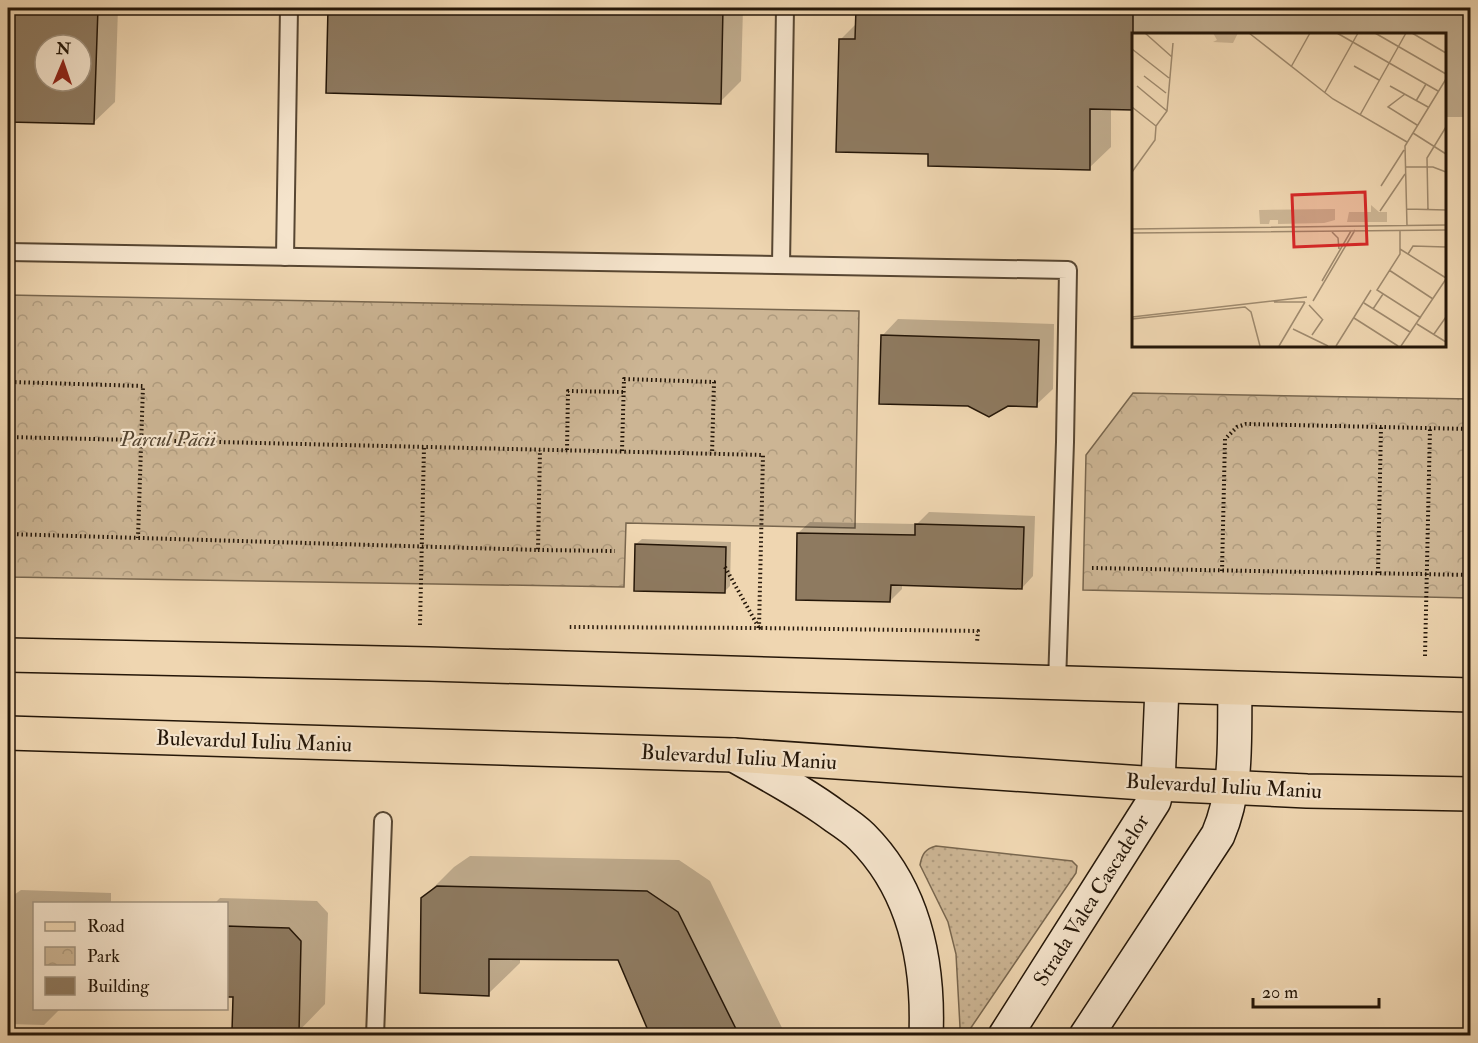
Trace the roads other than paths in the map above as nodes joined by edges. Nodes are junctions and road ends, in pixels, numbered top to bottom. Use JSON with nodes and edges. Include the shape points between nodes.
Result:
{"nodes":[{"id":1,"x":289,"y":8,"type":"edge"},
{"id":2,"x":785,"y":8,"type":"edge"},
{"id":3,"x":8,"y":252,"type":"edge"},
{"id":4,"x":285,"y":257,"type":"junction"},
{"id":5,"x":781,"y":265,"type":"junction"},
{"id":6,"x":8,"y":655,"type":"edge"},
{"id":7,"x":1057,"y":683,"type":"junction"},
{"id":8,"x":1162,"y":687,"type":"junction"},
{"id":9,"x":1235,"y":689,"type":"junction"},
{"id":10,"x":1470,"y":695,"type":"edge"},
{"id":11,"x":8,"y":733,"type":"edge"},
{"id":12,"x":734,"y":755,"type":"junction"},
{"id":13,"x":1158,"y":784,"type":"junction"},
{"id":14,"x":1233,"y":788,"type":"junction"},
{"id":15,"x":1470,"y":794,"type":"edge"},
{"id":16,"x":383,"y":821,"type":"dead end"},
{"id":17,"x":375,"y":1035,"type":"edge"},
{"id":18,"x":926,"y":1035,"type":"edge"},
{"id":19,"x":1005,"y":1035,"type":"edge"},
{"id":20,"x":1086,"y":1035,"type":"edge"}],
"edges":[{"from":1,"to":4,"type":"lane"},
{"from":2,"to":5,"type":"lane"},
{"from":3,"to":4,"type":"lane"},
{"from":4,"to":5,"type":"lane"},
{"from":5,"to":7,"type":"lane","via":[[1068,270]]},
{"from":6,"to":7,"type":"main road"},
{"from":7,"to":8,"type":"main road"},
{"from":8,"to":9,"type":"main road"},
{"from":8,"to":13,"type":"main road","name":"Strada Valea Cascadelor"},
{"from":9,"to":10,"type":"main road"},
{"from":9,"to":14,"type":"main road"},
{"from":11,"to":12,"type":"main road","name":"Bulevardul Iuliu Maniu"},
{"from":12,"to":13,"type":"main road","name":"Bulevardul Iuliu Maniu"},
{"from":12,"to":18,"type":"main road","via":[[813,800],[861,835],[885,864],[905,897],[918,935]]},
{"from":13,"to":14,"type":"main road","name":"Bulevardul Iuliu Maniu"},
{"from":13,"to":19,"type":"main road","name":"Strada Valea Cascadelor","via":[[1145,816]]},
{"from":14,"to":15,"type":"main road","name":"Bulevardul Iuliu Maniu"},
{"from":14,"to":20,"type":"main road","via":[[1218,835]]},
{"from":16,"to":17,"type":"lane"}]}
